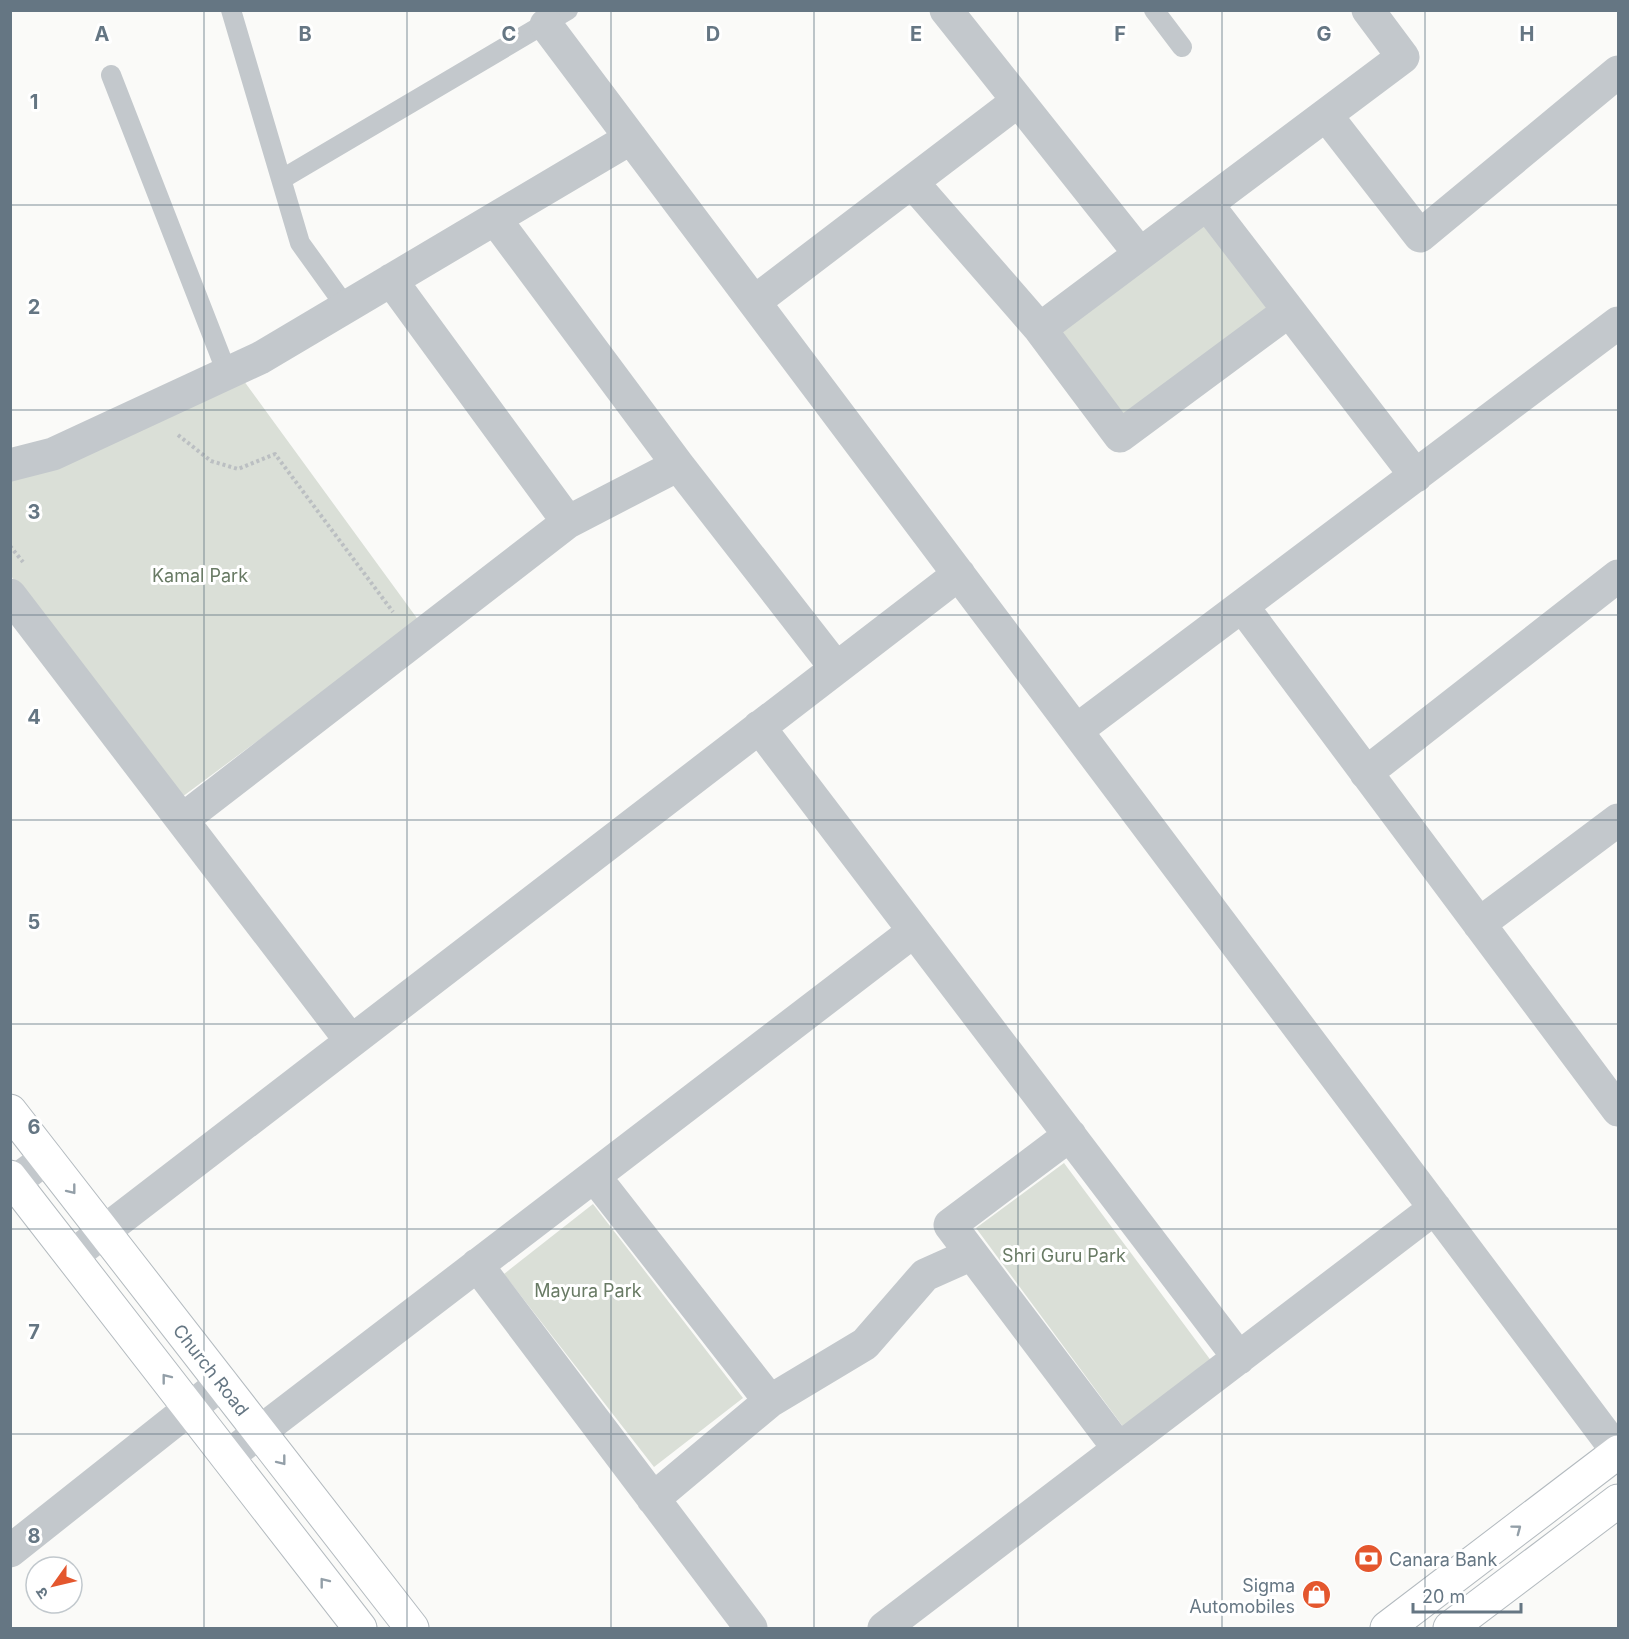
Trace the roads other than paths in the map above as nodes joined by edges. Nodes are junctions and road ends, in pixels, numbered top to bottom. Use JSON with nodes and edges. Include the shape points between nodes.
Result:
{"nodes":[{"id":1,"x":231,"y":10,"type":"edge"},
{"id":2,"x":946,"y":10,"type":"edge"},
{"id":3,"x":1154,"y":10,"type":"edge"},
{"id":4,"x":1368,"y":10,"type":"edge"},
{"id":5,"x":550,"y":15,"type":"edge"},
{"id":6,"x":1182,"y":47,"type":"dead end"},
{"id":7,"x":1618,"y":72,"type":"edge"},
{"id":8,"x":111,"y":75,"type":"dead end"},
{"id":9,"x":1018,"y":101,"type":"junction"},
{"id":10,"x":1326,"y":115,"type":"junction"},
{"id":11,"x":631,"y":138,"type":"junction"},
{"id":12,"x":282,"y":179,"type":"junction"},
{"id":13,"x":912,"y":182,"type":"junction"},
{"id":14,"x":1207,"y":204,"type":"junction"},
{"id":15,"x":495,"y":219,"type":"junction"},
{"id":16,"x":1140,"y":254,"type":"junction"},
{"id":17,"x":391,"y":280,"type":"junction"},
{"id":18,"x":754,"y":302,"type":"junction"},
{"id":19,"x":346,"y":307,"type":"junction"},
{"id":20,"x":1289,"y":311,"type":"junction"},
{"id":21,"x":1618,"y":323,"type":"edge"},
{"id":22,"x":1040,"y":329,"type":"junction"},
{"id":23,"x":228,"y":373,"type":"junction"},
{"id":24,"x":10,"y":465,"type":"edge"},
{"id":25,"x":678,"y":465,"type":"junction"},
{"id":26,"x":1416,"y":476,"type":"junction"},
{"id":27,"x":568,"y":522,"type":"junction"},
{"id":28,"x":959,"y":574,"type":"junction"},
{"id":29,"x":1618,"y":576,"type":"edge"},
{"id":30,"x":10,"y":595,"type":"edge"},
{"id":31,"x":1242,"y":606,"type":"junction"},
{"id":32,"x":836,"y":668,"type":"junction"},
{"id":33,"x":759,"y":727,"type":"junction"},
{"id":34,"x":1077,"y":730,"type":"junction"},
{"id":35,"x":1366,"y":773,"type":"junction"},
{"id":36,"x":182,"y":820,"type":"junction"},
{"id":37,"x":1618,"y":820,"type":"edge"},
{"id":38,"x":1479,"y":924,"type":"junction"},
{"id":39,"x":914,"y":931,"type":"junction"},
{"id":40,"x":351,"y":1041,"type":"junction"},
{"id":41,"x":1618,"y":1110,"type":"edge"},
{"id":42,"x":10,"y":1111,"type":"edge"},
{"id":43,"x":1070,"y":1135,"type":"junction"},
{"id":44,"x":47,"y":1158,"type":"junction"},
{"id":45,"x":594,"y":1176,"type":"junction"},
{"id":46,"x":12,"y":1181,"type":"edge"},
{"id":47,"x":1435,"y":1208,"type":"junction"},
{"id":48,"x":104,"y":1232,"type":"junction"},
{"id":49,"x":972,"y":1254,"type":"junction"},
{"id":50,"x":72,"y":1256,"type":"junction"},
{"id":51,"x":477,"y":1266,"type":"junction"},
{"id":52,"x":1239,"y":1358,"type":"junction"},
{"id":53,"x":222,"y":1383,"type":"junction"},
{"id":54,"x":770,"y":1401,"type":"junction"},
{"id":55,"x":190,"y":1409,"type":"junction"},
{"id":56,"x":259,"y":1432,"type":"junction"},
{"id":57,"x":1119,"y":1449,"type":"junction"},
{"id":58,"x":1618,"y":1452,"type":"edge"},
{"id":59,"x":227,"y":1456,"type":"junction"},
{"id":60,"x":653,"y":1499,"type":"junction"},
{"id":61,"x":1618,"y":1502,"type":"edge"},
{"id":62,"x":10,"y":1551,"type":"edge"},
{"id":63,"x":360,"y":1629,"type":"edge"},
{"id":64,"x":412,"y":1629,"type":"edge"},
{"id":65,"x":751,"y":1629,"type":"edge"},
{"id":66,"x":884,"y":1629,"type":"edge"},
{"id":67,"x":1387,"y":1629,"type":"edge"},
{"id":68,"x":1450,"y":1629,"type":"edge"}],
"edges":[{"from":1,"to":12,"type":"lane"},
{"from":2,"to":9,"type":"street"},
{"from":3,"to":6,"type":"lane"},
{"from":4,"to":10,"type":"street","via":[[1403,57]]},
{"from":5,"to":11,"type":"street"},
{"from":5,"to":12,"type":"lane"},
{"from":7,"to":10,"type":"street","via":[[1420,236]]},
{"from":8,"to":23,"type":"lane"},
{"from":9,"to":13,"type":"street"},
{"from":9,"to":16,"type":"street"},
{"from":10,"to":14,"type":"street"},
{"from":11,"to":15,"type":"street"},
{"from":11,"to":18,"type":"street"},
{"from":12,"to":19,"type":"lane","via":[[300,243]]},
{"from":13,"to":18,"type":"street"},
{"from":13,"to":22,"type":"street"},
{"from":14,"to":16,"type":"street"},
{"from":14,"to":20,"type":"street"},
{"from":15,"to":17,"type":"street"},
{"from":15,"to":25,"type":"street"},
{"from":16,"to":22,"type":"street"},
{"from":17,"to":19,"type":"street"},
{"from":17,"to":27,"type":"street"},
{"from":18,"to":28,"type":"street"},
{"from":19,"to":23,"type":"street"},
{"from":20,"to":22,"type":"street","via":[[1120,436]]},
{"from":20,"to":26,"type":"street"},
{"from":21,"to":26,"type":"street"},
{"from":23,"to":24,"type":"street","via":[[53,454]]},
{"from":25,"to":27,"type":"street"},
{"from":25,"to":32,"type":"street"},
{"from":26,"to":31,"type":"street"},
{"from":27,"to":36,"type":"street"},
{"from":28,"to":32,"type":"street"},
{"from":28,"to":34,"type":"street"},
{"from":29,"to":35,"type":"street"},
{"from":30,"to":36,"type":"street"},
{"from":31,"to":34,"type":"street"},
{"from":31,"to":35,"type":"street"},
{"from":32,"to":33,"type":"street"},
{"from":33,"to":39,"type":"street"},
{"from":33,"to":40,"type":"street"},
{"from":34,"to":47,"type":"street"},
{"from":35,"to":38,"type":"street"},
{"from":36,"to":40,"type":"street"},
{"from":37,"to":38,"type":"street"},
{"from":38,"to":41,"type":"street"},
{"from":39,"to":43,"type":"street"},
{"from":39,"to":45,"type":"street"},
{"from":40,"to":48,"type":"street"},
{"from":42,"to":44,"type":"street","name":"Church Road"},
{"from":43,"to":49,"type":"street","via":[[950,1225]]},
{"from":43,"to":52,"type":"street"},
{"from":44,"to":46,"type":"street"},
{"from":44,"to":48,"type":"street","name":"Church Road","one_way":true},
{"from":45,"to":51,"type":"street"},
{"from":45,"to":54,"type":"street"},
{"from":46,"to":50,"type":"street"},
{"from":47,"to":52,"type":"street"},
{"from":47,"to":58,"type":"street"},
{"from":48,"to":50,"type":"street"},
{"from":48,"to":53,"type":"street","name":"Church Road"},
{"from":49,"to":54,"type":"street","via":[[925,1275],[865,1344]]},
{"from":49,"to":57,"type":"street"},
{"from":55,"to":50,"type":"street","one_way":true},
{"from":51,"to":56,"type":"street"},
{"from":51,"to":60,"type":"street"},
{"from":52,"to":57,"type":"street"},
{"from":53,"to":55,"type":"street"},
{"from":53,"to":56,"type":"street","name":"Church Road"},
{"from":54,"to":60,"type":"street"},
{"from":55,"to":59,"type":"street"},
{"from":55,"to":62,"type":"street"},
{"from":56,"to":59,"type":"street"},
{"from":56,"to":64,"type":"street","name":"Church Road","one_way":true},
{"from":57,"to":66,"type":"street"},
{"from":67,"to":58,"type":"street","one_way":true},
{"from":63,"to":59,"type":"street","one_way":true},
{"from":60,"to":65,"type":"street"},
{"from":61,"to":68,"type":"street"}]}
